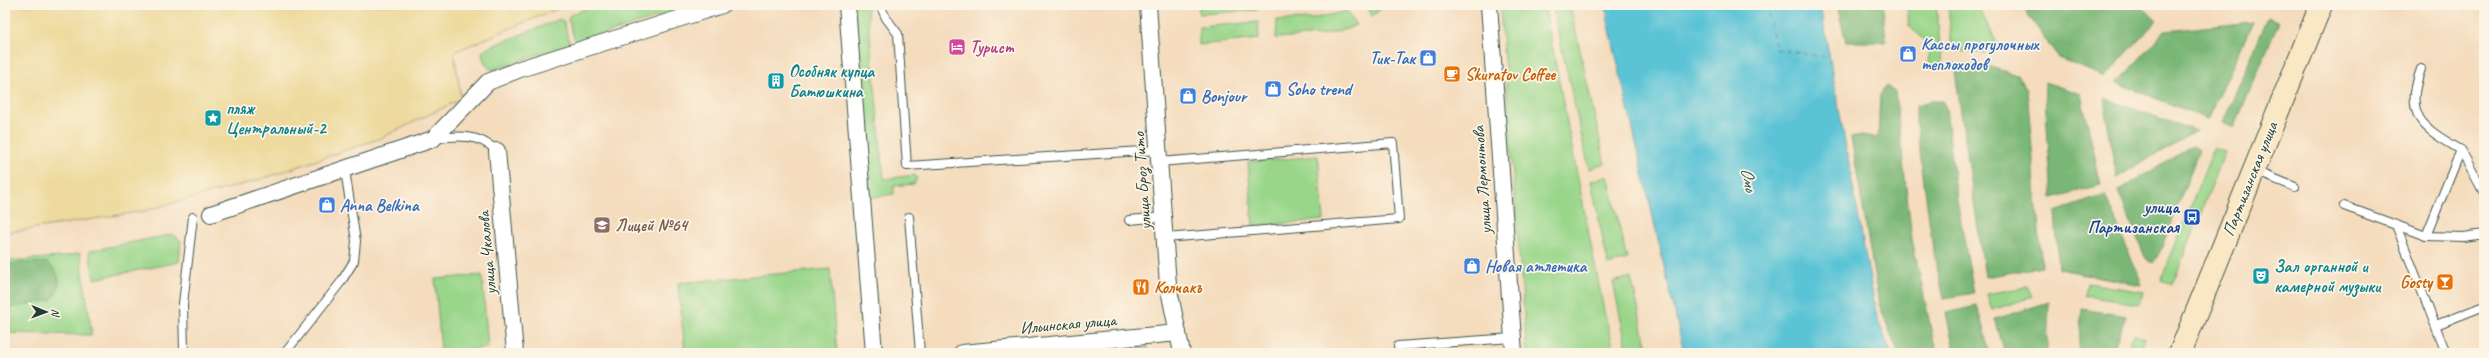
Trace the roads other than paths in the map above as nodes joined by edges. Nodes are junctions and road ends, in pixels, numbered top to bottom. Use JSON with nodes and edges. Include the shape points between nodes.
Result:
{"nodes":[{"id":1,"x":722,"y":5,"type":"edge"},
{"id":2,"x":847,"y":5,"type":"edge"},
{"id":3,"x":880,"y":5,"type":"edge"},
{"id":4,"x":1148,"y":5,"type":"edge"},
{"id":5,"x":1489,"y":5,"type":"edge"},
{"id":6,"x":2321,"y":5,"type":"edge"},
{"id":7,"x":2421,"y":69,"type":"dead end"},
{"id":8,"x":433,"y":139,"type":"junction"},
{"id":9,"x":2461,"y":150,"type":"junction"},
{"id":10,"x":497,"y":151,"type":"joint"},
{"id":11,"x":1159,"y":156,"type":"junction"},
{"id":12,"x":345,"y":170,"type":"junction"},
{"id":13,"x":2254,"y":171,"type":"junction"},
{"id":14,"x":2295,"y":187,"type":"dead end"},
{"id":15,"x":2484,"y":193,"type":"edge"},
{"id":16,"x":2344,"y":206,"type":"dead end"},
{"id":17,"x":211,"y":214,"type":"dead end"},
{"id":18,"x":193,"y":217,"type":"dead end"},
{"id":19,"x":909,"y":217,"type":"dead end"},
{"id":20,"x":1164,"y":217,"type":"junction"},
{"id":21,"x":1129,"y":220,"type":"dead end"},
{"id":22,"x":2396,"y":225,"type":"junction"},
{"id":23,"x":2484,"y":234,"type":"edge"},
{"id":24,"x":2426,"y":236,"type":"junction"},
{"id":25,"x":1165,"y":238,"type":"junction"},
{"id":26,"x":2484,"y":306,"type":"edge"},
{"id":27,"x":2436,"y":325,"type":"junction"},
{"id":28,"x":1178,"y":333,"type":"junction"},
{"id":29,"x":1513,"y":346,"type":"edge"},
{"id":30,"x":184,"y":353,"type":"edge"},
{"id":31,"x":285,"y":353,"type":"edge"},
{"id":32,"x":515,"y":353,"type":"edge"},
{"id":33,"x":874,"y":353,"type":"edge"},
{"id":34,"x":920,"y":353,"type":"edge"},
{"id":35,"x":962,"y":353,"type":"edge"},
{"id":36,"x":1182,"y":353,"type":"edge"},
{"id":37,"x":1399,"y":353,"type":"edge"},
{"id":38,"x":2180,"y":353,"type":"edge"},
{"id":39,"x":2446,"y":353,"type":"edge"}],
"edges":[{"from":1,"to":8,"type":"street","via":[[520,69],[488,82]]},
{"from":2,"to":33,"type":"street"},
{"from":3,"to":11,"type":"lane","via":[[898,34],[908,166]]},
{"from":4,"to":11,"type":"street","name":"улица Броз Тито"},
{"from":5,"to":29,"type":"street","name":"улица Лермонтова"},
{"from":6,"to":13,"type":"street","name":"Партизанская улица"},
{"from":7,"to":9,"type":"lane","via":[[2415,87],[2416,115],[2432,133]]},
{"from":8,"to":10,"type":"lane","via":[[455,135],[475,138]]},
{"from":8,"to":12,"type":"street","via":[[407,146]]},
{"from":9,"to":15,"type":"lane"},
{"from":9,"to":24,"type":"lane"},
{"from":10,"to":32,"type":"street","name":"улица Чкалова"},
{"from":11,"to":20,"type":"street","name":"улица Броз Тито"},
{"from":11,"to":25,"type":"lane","via":[[1393,143],[1399,219]]},
{"from":12,"to":17,"type":"street","via":[[318,176]]},
{"from":12,"to":31,"type":"lane","via":[[356,241],[354,261],[341,282]]},
{"from":13,"to":14,"type":"lane"},
{"from":13,"to":38,"type":"street","name":"Партизанская улица"},
{"from":16,"to":22,"type":"lane"},
{"from":18,"to":30,"type":"lane","via":[[183,304]]},
{"from":19,"to":34,"type":"lane"},
{"from":20,"to":21,"type":"lane"},
{"from":20,"to":25,"type":"street","name":"улица Броз Тито"},
{"from":22,"to":24,"type":"lane"},
{"from":22,"to":27,"type":"lane"},
{"from":23,"to":24,"type":"lane"},
{"from":25,"to":28,"type":"street","name":"улица Броз Тито","via":[[1168,285]]},
{"from":26,"to":27,"type":"lane"},
{"from":27,"to":39,"type":"lane"},
{"from":28,"to":35,"type":"street","name":"Ильинская улица"},
{"from":28,"to":36,"type":"street","name":"улица Броз Тито"},
{"from":29,"to":37,"type":"lane","via":[[1398,346]]}]}
